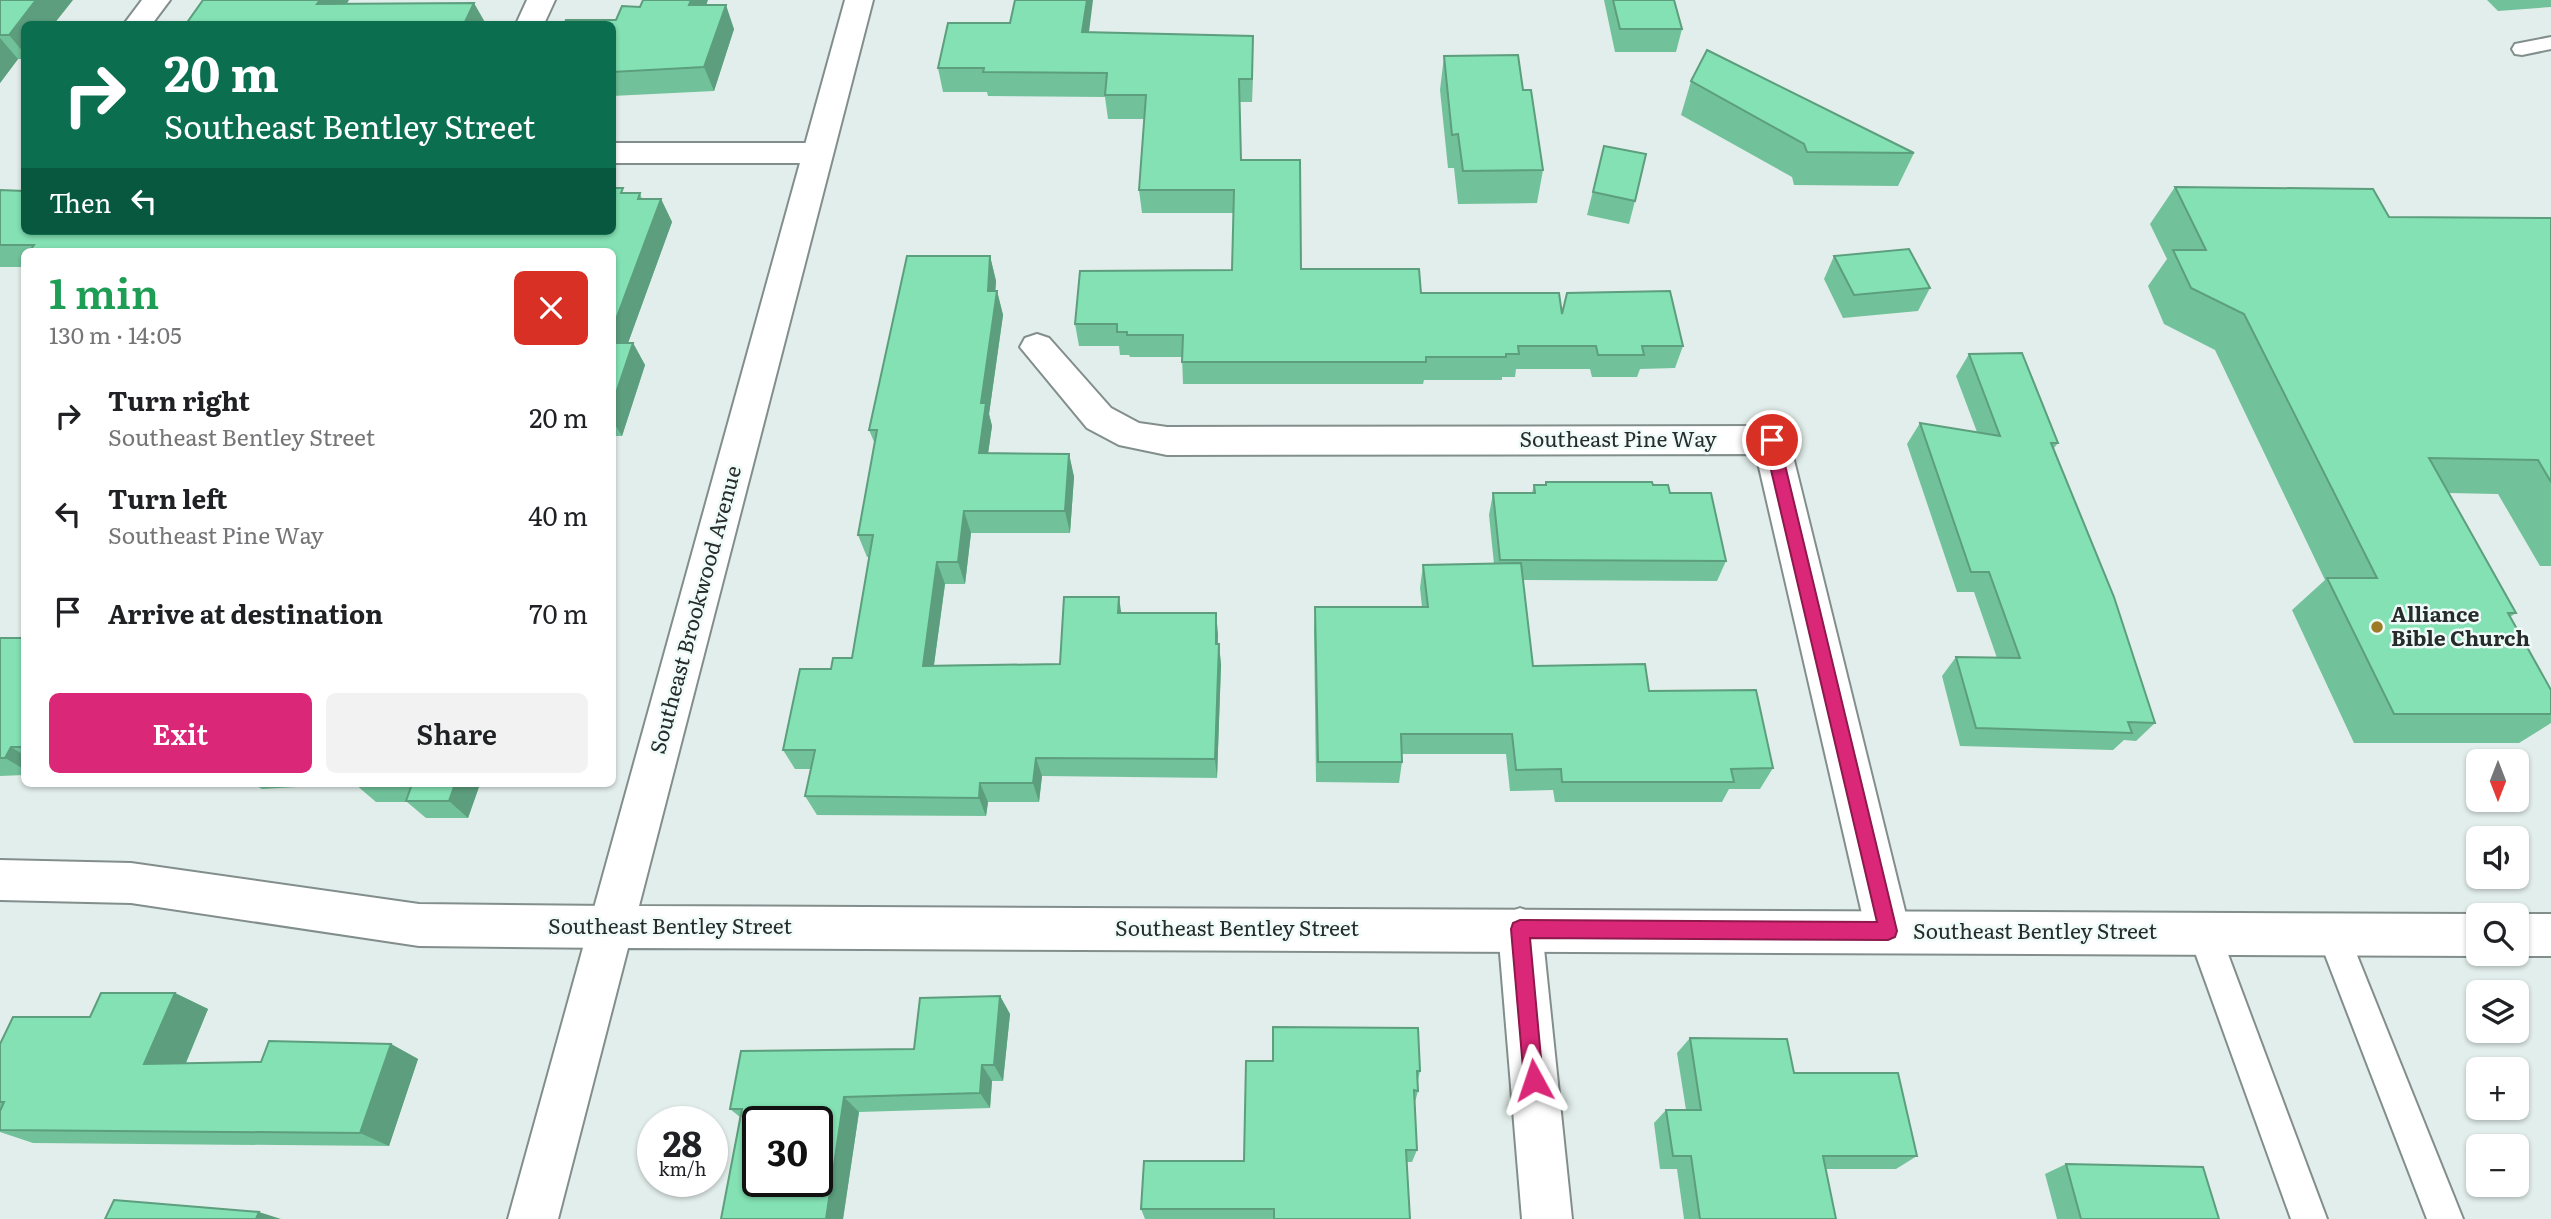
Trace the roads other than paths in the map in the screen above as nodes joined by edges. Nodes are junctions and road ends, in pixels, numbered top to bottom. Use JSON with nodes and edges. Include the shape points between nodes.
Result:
{"nodes":[{"id":1,"x":156,"y":0,"type":"edge"},
{"id":2,"x":541,"y":0,"type":"edge"},
{"id":3,"x":859,"y":0,"type":"edge"},
{"id":4,"x":140,"y":21,"type":"edge"},
{"id":5,"x":531,"y":21,"type":"edge"},
{"id":6,"x":2551,"y":43,"type":"edge"},
{"id":7,"x":2522,"y":49,"type":"dead end"},
{"id":8,"x":616,"y":153,"type":"edge"},
{"id":9,"x":818,"y":153,"type":"junction"},
{"id":10,"x":1037,"y":347,"type":"dead end"},
{"id":11,"x":0,"y":880,"type":"edge"},
{"id":12,"x":611,"y":927,"type":"junction"},
{"id":13,"x":1520,"y":929,"type":"junction"},
{"id":14,"x":1888,"y":931,"type":"junction"},
{"id":15,"x":2204,"y":933,"type":"junction"},
{"id":16,"x":2333,"y":934,"type":"junction"},
{"id":17,"x":2466,"y":935,"type":"edge"},
{"id":18,"x":2529,"y":935,"type":"edge"},
{"id":19,"x":2551,"y":935,"type":"edge"},
{"id":20,"x":533,"y":1219,"type":"edge"},
{"id":21,"x":1547,"y":1219,"type":"edge"},
{"id":22,"x":2309,"y":1219,"type":"edge"},
{"id":23,"x":2445,"y":1219,"type":"edge"}],
"edges":[{"from":1,"to":4,"type":"street"},
{"from":2,"to":5,"type":"street"},
{"from":3,"to":9,"type":"street","name":"Southeast Brookwood Avenue"},
{"from":6,"to":7,"type":"lane"},
{"from":8,"to":9,"type":"street"},
{"from":9,"to":12,"type":"street","name":"Southeast Brookwood Avenue"},
{"from":10,"to":14,"type":"street","name":"Southeast Pine Way","via":[[1099,418],[1132,435],[1167,441],[1772,440]]},
{"from":11,"to":12,"type":"street","name":"Southeast Bentley Street","via":[[131,883],[419,925]]},
{"from":12,"to":13,"type":"street","name":"Southeast Bentley Street"},
{"from":12,"to":20,"type":"street","name":"Southeast Brookwood Avenue"},
{"from":13,"to":14,"type":"street","name":"Southeast Bentley Street"},
{"from":13,"to":21,"type":"street"},
{"from":14,"to":15,"type":"street","name":"Southeast Bentley Street"},
{"from":15,"to":16,"type":"street","name":"Southeast Bentley Street"},
{"from":15,"to":22,"type":"lane"},
{"from":16,"to":17,"type":"street","name":"Southeast Bentley Street"},
{"from":16,"to":23,"type":"lane"},
{"from":18,"to":19,"type":"street"}]}
